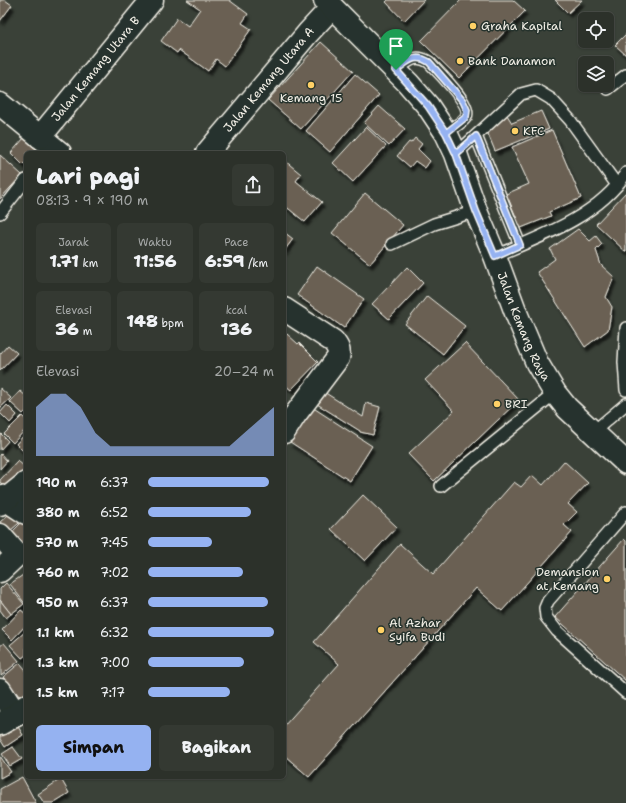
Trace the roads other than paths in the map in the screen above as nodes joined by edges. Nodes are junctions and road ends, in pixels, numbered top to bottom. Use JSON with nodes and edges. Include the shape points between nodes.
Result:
{"nodes":[{"id":1,"x":152,"y":0,"type":"edge"},
{"id":2,"x":328,"y":4,"type":"edge"},
{"id":3,"x":396,"y":70,"type":"junction"},
{"id":4,"x":626,"y":75,"type":"edge"},
{"id":5,"x":614,"y":84,"type":"edge"},
{"id":6,"x":0,"y":104,"type":"edge"},
{"id":7,"x":446,"y":133,"type":"junction"},
{"id":8,"x":476,"y":136,"type":"junction"},
{"id":9,"x":50,"y":148,"type":"edge"},
{"id":10,"x":210,"y":151,"type":"edge"},
{"id":11,"x":456,"y":154,"type":"junction"},
{"id":12,"x":626,"y":173,"type":"edge"},
{"id":13,"x":24,"y":183,"type":"edge"},
{"id":14,"x":617,"y":185,"type":"junction"},
{"id":15,"x":476,"y":211,"type":"junction"},
{"id":16,"x":0,"y":214,"type":"edge"},
{"id":17,"x":392,"y":244,"type":"dead end"},
{"id":18,"x":520,"y":245,"type":"junction"},
{"id":19,"x":495,"y":256,"type":"junction"},
{"id":20,"x":286,"y":310,"type":"edge"},
{"id":21,"x":626,"y":328,"type":"edge"},
{"id":22,"x":626,"y":390,"type":"edge"},
{"id":23,"x":555,"y":393,"type":"junction"},
{"id":24,"x":626,"y":404,"type":"edge"},
{"id":25,"x":286,"y":429,"type":"edge"},
{"id":26,"x":593,"y":432,"type":"junction"},
{"id":27,"x":626,"y":463,"type":"edge"},
{"id":28,"x":24,"y":484,"type":"edge"},
{"id":29,"x":441,"y":486,"type":"dead end"},
{"id":30,"x":2,"y":499,"type":"edge"},
{"id":31,"x":24,"y":512,"type":"edge"},
{"id":32,"x":626,"y":512,"type":"edge"},
{"id":33,"x":0,"y":535,"type":"edge"},
{"id":34,"x":0,"y":571,"type":"edge"},
{"id":35,"x":0,"y":690,"type":"edge"},
{"id":36,"x":626,"y":692,"type":"edge"},
{"id":37,"x":14,"y":715,"type":"edge"}],
"edges":[{"from":1,"to":9,"type":"street","name":"Jalan Kemang Utara B"},
{"from":2,"to":3,"type":"street","name":"Jalan Kemang Raya"},
{"from":2,"to":10,"type":"street","name":"Jalan Kemang Utara A","via":[[308,33]]},
{"from":3,"to":7,"type":"street","name":"Jalan Kemang Raya","via":[[428,106]]},
{"from":3,"to":7,"type":"lane","via":[[414,58],[422,58],[429,62],[463,101],[467,110],[466,117]]},
{"from":4,"to":5,"type":"lane"},
{"from":6,"to":9,"type":"street"},
{"from":7,"to":11,"type":"street","name":"Jalan Kemang Raya"},
{"from":8,"to":11,"type":"lane"},
{"from":8,"to":14,"type":"lane","via":[[521,94],[536,90],[551,99],[570,120]]},
{"from":8,"to":18,"type":"lane"},
{"from":11,"to":15,"type":"street","name":"Jalan Kemang Raya"},
{"from":12,"to":14,"type":"lane"},
{"from":13,"to":16,"type":"lane"},
{"from":14,"to":18,"type":"lane","via":[[582,215]]},
{"from":15,"to":17,"type":"lane","via":[[434,224]]},
{"from":15,"to":19,"type":"street","name":"Jalan Kemang Raya"},
{"from":18,"to":19,"type":"lane"},
{"from":19,"to":23,"type":"street","name":"Jalan Kemang Raya","via":[[536,363]]},
{"from":20,"to":25,"type":"street","via":[[333,341],[340,352]]},
{"from":21,"to":22,"type":"lane"},
{"from":23,"to":26,"type":"street","name":"Jalan Kemang Raya"},
{"from":23,"to":29,"type":"lane"},
{"from":24,"to":26,"type":"lane"},
{"from":26,"to":27,"type":"street","name":"Jalan Kemang Raya"},
{"from":28,"to":30,"type":"street"},
{"from":30,"to":31,"type":"street"},
{"from":32,"to":36,"type":"lane","via":[[544,608],[546,617],[557,631]]},
{"from":33,"to":34,"type":"street","via":[[16,556]]},
{"from":35,"to":37,"type":"street"}]}
